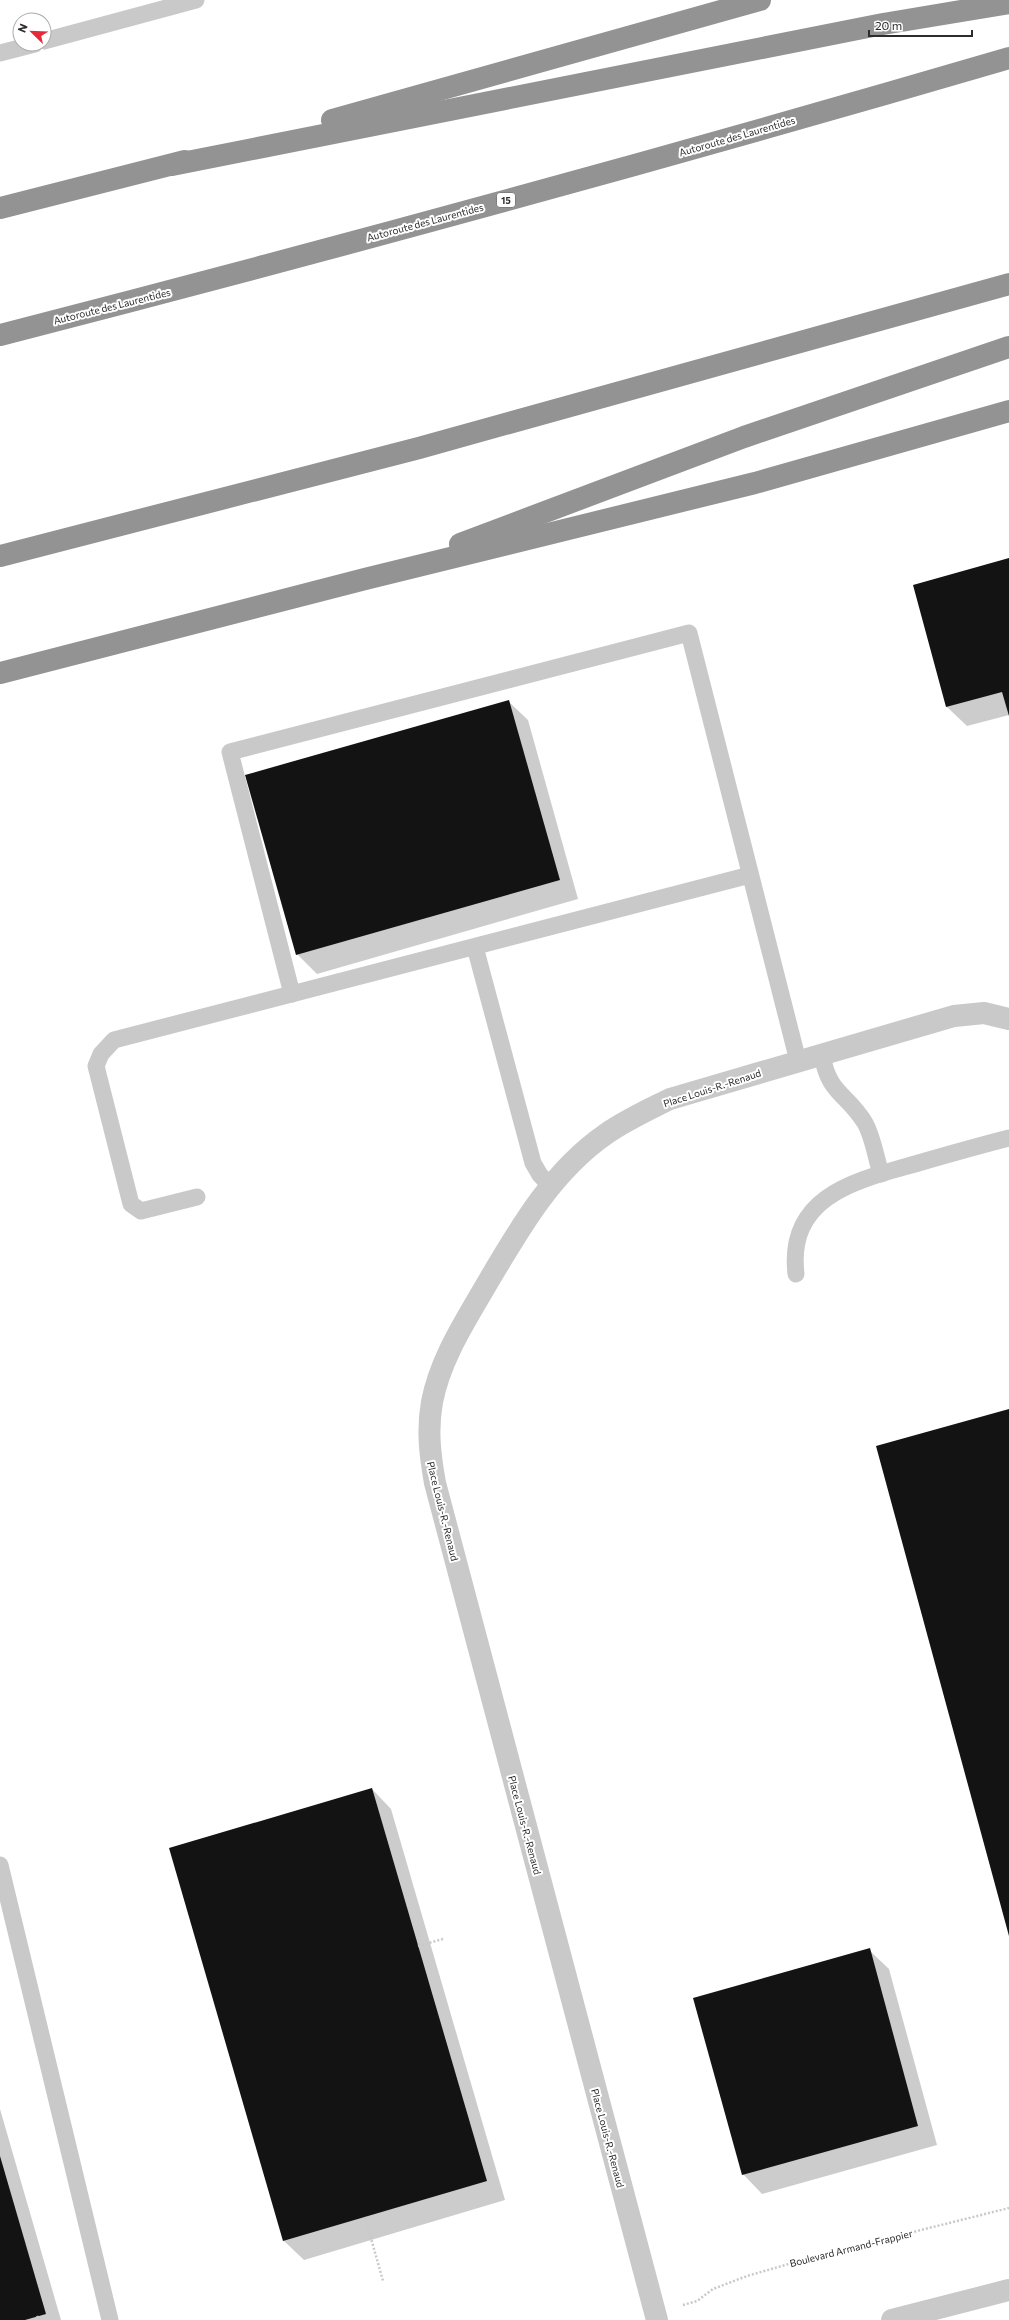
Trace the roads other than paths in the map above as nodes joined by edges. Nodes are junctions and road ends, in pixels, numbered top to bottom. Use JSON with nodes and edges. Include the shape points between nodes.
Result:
{"nodes":[{"id":1,"x":196,"y":0,"type":"edge"},
{"id":2,"x":760,"y":0,"type":"edge"},
{"id":3,"x":1009,"y":3,"type":"edge"},
{"id":4,"x":52,"y":39,"type":"edge"},
{"id":5,"x":12,"y":50,"type":"edge"},
{"id":6,"x":0,"y":53,"type":"edge"},
{"id":7,"x":1009,"y":58,"type":"edge"},
{"id":8,"x":172,"y":165,"type":"junction"},
{"id":9,"x":0,"y":208,"type":"edge"},
{"id":10,"x":1009,"y":284,"type":"edge"},
{"id":11,"x":0,"y":335,"type":"edge"},
{"id":12,"x":1009,"y":347,"type":"edge"},
{"id":13,"x":1009,"y":411,"type":"edge"},
{"id":14,"x":0,"y":556,"type":"edge"},
{"id":15,"x":366,"y":579,"type":"junction"},
{"id":16,"x":0,"y":673,"type":"edge"},
{"id":17,"x":750,"y":875,"type":"junction"},
{"id":18,"x":475,"y":947,"type":"junction"},
{"id":19,"x":292,"y":994,"type":"junction"},
{"id":20,"x":1009,"y":1019,"type":"edge"},
{"id":21,"x":822,"y":1054,"type":"junction"},
{"id":22,"x":798,"y":1061,"type":"junction"},
{"id":23,"x":1009,"y":1138,"type":"edge"},
{"id":24,"x":880,"y":1174,"type":"junction"},
{"id":25,"x":550,"y":1186,"type":"junction"},
{"id":26,"x":197,"y":1198,"type":"dead end"},
{"id":27,"x":796,"y":1274,"type":"dead end"},
{"id":28,"x":0,"y":1865,"type":"edge"},
{"id":29,"x":1009,"y":2290,"type":"edge"},
{"id":30,"x":110,"y":2320,"type":"edge"},
{"id":31,"x":657,"y":2320,"type":"edge"},
{"id":32,"x":892,"y":2320,"type":"edge"}],
"edges":[{"from":1,"to":4,"type":"lane"},
{"from":2,"to":8,"type":"highway"},
{"from":3,"to":8,"type":"highway","via":[[876,26]]},
{"from":5,"to":6,"type":"lane"},
{"from":7,"to":11,"type":"highway","name":"Autoroute des Laurentides","number":"15","via":[[601,174],[233,275]]},
{"from":8,"to":9,"type":"highway"},
{"from":10,"to":14,"type":"highway","via":[[426,446]]},
{"from":12,"to":15,"type":"highway","via":[[744,437]]},
{"from":13,"to":15,"type":"highway","via":[[756,483]]},
{"from":15,"to":16,"type":"highway"},
{"from":17,"to":18,"type":"lane"},
{"from":17,"to":19,"type":"lane","via":[[689,633],[253,746],[230,752]]},
{"from":17,"to":22,"type":"lane"},
{"from":18,"to":19,"type":"lane"},
{"from":18,"to":25,"type":"lane","via":[[534,1163]]},
{"from":19,"to":26,"type":"lane","via":[[114,1040],[101,1054],[96,1066],[131,1204],[141,1212]]},
{"from":20,"to":21,"type":"street","name":"Place Louis-R.-Renaud","via":[[984,1013],[969,1013]]},
{"from":21,"to":22,"type":"street","name":"Place Louis-R.-Renaud"},
{"from":21,"to":24,"type":"lane","via":[[824,1071],[830,1082],[854,1106],[866,1124]]},
{"from":22,"to":25,"type":"street","name":"Place Louis-R.-Renaud","via":[[670,1099],[634,1116],[605,1134]]},
{"from":23,"to":24,"type":"lane"},
{"from":24,"to":27,"type":"lane","via":[[853,1182],[831,1194],[811,1212],[798,1235],[794,1256]]},
{"from":25,"to":31,"type":"street","name":"Place Louis-R.-Renaud","via":[[519,1229],[460,1329],[442,1368],[432,1402],[428,1436],[440,1502]]},
{"from":28,"to":30,"type":"lane"},
{"from":29,"to":32,"type":"street"}]}
